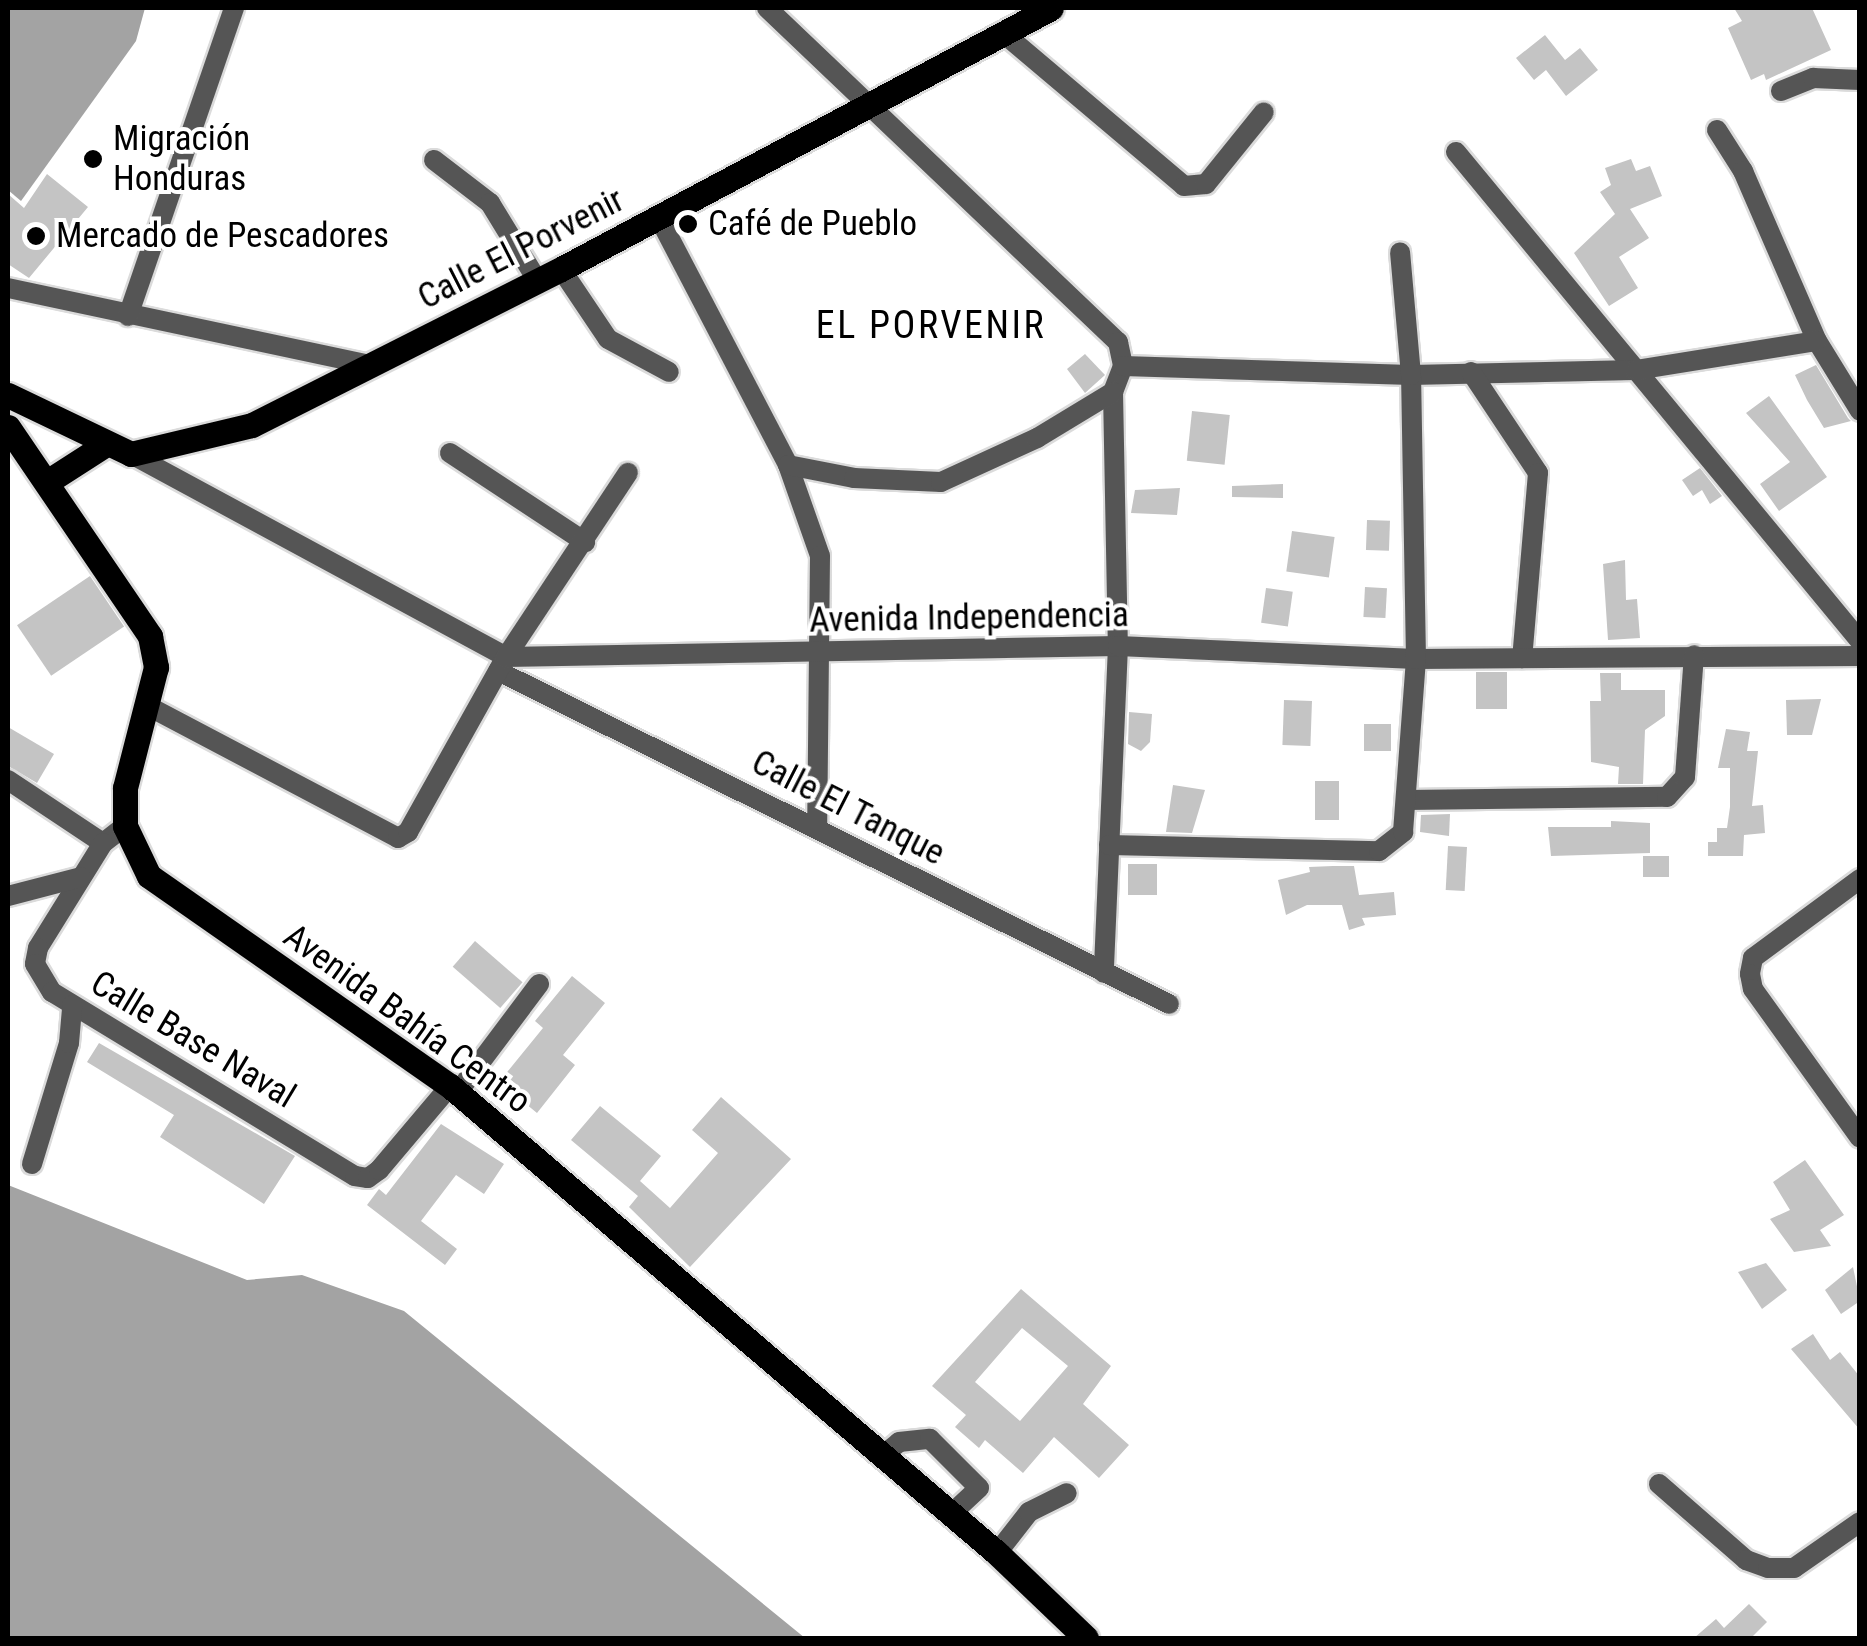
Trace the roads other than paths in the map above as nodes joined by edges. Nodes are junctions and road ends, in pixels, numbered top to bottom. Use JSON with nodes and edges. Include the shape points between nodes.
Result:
{"nodes":[{"id":1,"x":234,"y":8,"type":"edge"},
{"id":2,"x":767,"y":8,"type":"edge"},
{"id":3,"x":1051,"y":8,"type":"edge"},
{"id":4,"x":1002,"y":32,"type":"junction"},
{"id":5,"x":1860,"y":80,"type":"edge"},
{"id":6,"x":1781,"y":91,"type":"dead end"},
{"id":7,"x":869,"y":100,"type":"junction"},
{"id":8,"x":1264,"y":112,"type":"dead end"},
{"id":9,"x":1717,"y":130,"type":"dead end"},
{"id":10,"x":1456,"y":152,"type":"dead end"},
{"id":11,"x":434,"y":160,"type":"dead end"},
{"id":12,"x":659,"y":218,"type":"junction"},
{"id":13,"x":1400,"y":252,"type":"dead end"},
{"id":14,"x":561,"y":269,"type":"junction"},
{"id":15,"x":537,"y":280,"type":"junction"},
{"id":16,"x":8,"y":288,"type":"edge"},
{"id":17,"x":128,"y":316,"type":"junction"},
{"id":18,"x":1817,"y":341,"type":"junction"},
{"id":19,"x":371,"y":365,"type":"junction"},
{"id":20,"x":1123,"y":366,"type":"junction"},
{"id":21,"x":1636,"y":370,"type":"junction"},
{"id":22,"x":669,"y":372,"type":"dead end"},
{"id":23,"x":1471,"y":372,"type":"junction"},
{"id":24,"x":1411,"y":375,"type":"junction"},
{"id":25,"x":1113,"y":392,"type":"junction"},
{"id":26,"x":8,"y":395,"type":"edge"},
{"id":27,"x":1860,"y":411,"type":"edge"},
{"id":28,"x":8,"y":427,"type":"edge"},
{"id":29,"x":103,"y":446,"type":"junction"},
{"id":30,"x":131,"y":454,"type":"junction"},
{"id":31,"x":450,"y":454,"type":"dead end"},
{"id":32,"x":788,"y":465,"type":"junction"},
{"id":33,"x":628,"y":473,"type":"dead end"},
{"id":34,"x":46,"y":482,"type":"junction"},
{"id":35,"x":585,"y":542,"type":"junction"},
{"id":36,"x":1860,"y":641,"type":"edge"},
{"id":37,"x":1118,"y":646,"type":"junction"},
{"id":38,"x":822,"y":653,"type":"junction"},
{"id":39,"x":1694,"y":655,"type":"junction"},
{"id":40,"x":1860,"y":656,"type":"edge"},
{"id":41,"x":1522,"y":658,"type":"junction"},
{"id":42,"x":1416,"y":659,"type":"junction"},
{"id":43,"x":502,"y":664,"type":"junction"},
{"id":44,"x":146,"y":705,"type":"junction"},
{"id":45,"x":8,"y":780,"type":"edge"},
{"id":46,"x":1407,"y":800,"type":"junction"},
{"id":47,"x":125,"y":826,"type":"junction"},
{"id":48,"x":817,"y":828,"type":"junction"},
{"id":49,"x":102,"y":844,"type":"junction"},
{"id":50,"x":1109,"y":845,"type":"junction"},
{"id":51,"x":81,"y":877,"type":"junction"},
{"id":52,"x":1860,"y":879,"type":"edge"},
{"id":53,"x":8,"y":896,"type":"edge"},
{"id":54,"x":1104,"y":973,"type":"junction"},
{"id":55,"x":539,"y":984,"type":"dead end"},
{"id":56,"x":1169,"y":1004,"type":"dead end"},
{"id":57,"x":72,"y":1005,"type":"junction"},
{"id":58,"x":454,"y":1089,"type":"junction"},
{"id":59,"x":1860,"y":1138,"type":"edge"},
{"id":60,"x":32,"y":1164,"type":"dead end"},
{"id":61,"x":882,"y":1456,"type":"junction"},
{"id":62,"x":1658,"y":1484,"type":"dead end"},
{"id":63,"x":1067,"y":1493,"type":"dead end"},
{"id":64,"x":952,"y":1514,"type":"junction"},
{"id":65,"x":1860,"y":1522,"type":"edge"},
{"id":66,"x":998,"y":1553,"type":"junction"},
{"id":67,"x":1086,"y":1638,"type":"edge"}],
"edges":[{"from":1,"to":17,"type":"street"},
{"from":2,"to":7,"type":"street"},
{"from":3,"to":4,"type":"main road","name":"Calle El Porvenir"},
{"from":4,"to":7,"type":"main road","name":"Calle El Porvenir"},
{"from":4,"to":8,"type":"street","via":[[1184,186],[1206,184]]},
{"from":5,"to":6,"type":"street","via":[[1812,78]]},
{"from":7,"to":12,"type":"main road","name":"Calle El Porvenir"},
{"from":7,"to":20,"type":"street","via":[[1097,318],[1118,342]]},
{"from":9,"to":18,"type":"street","via":[[1743,170]]},
{"from":10,"to":21,"type":"street"},
{"from":11,"to":15,"type":"street","via":[[490,203]]},
{"from":12,"to":14,"type":"main road","name":"Calle El Porvenir"},
{"from":12,"to":32,"type":"street"},
{"from":13,"to":24,"type":"street"},
{"from":14,"to":15,"type":"main road","name":"Calle El Porvenir"},
{"from":14,"to":22,"type":"street","via":[[608,339]]},
{"from":15,"to":19,"type":"main road","name":"Calle El Porvenir"},
{"from":16,"to":17,"type":"street"},
{"from":17,"to":19,"type":"street"},
{"from":18,"to":21,"type":"street"},
{"from":18,"to":27,"type":"street"},
{"from":19,"to":30,"type":"main road","name":"Calle El Porvenir","via":[[252,424]]},
{"from":20,"to":24,"type":"street"},
{"from":20,"to":25,"type":"street"},
{"from":21,"to":23,"type":"street"},
{"from":21,"to":36,"type":"street"},
{"from":23,"to":24,"type":"street"},
{"from":23,"to":41,"type":"street","via":[[1538,473]]},
{"from":24,"to":42,"type":"street"},
{"from":25,"to":32,"type":"street","via":[[1037,438],[941,482],[854,478]]},
{"from":25,"to":37,"type":"street"},
{"from":26,"to":29,"type":"main road","name":"Calle El Porvenir"},
{"from":28,"to":34,"type":"main road","name":"Avenida Bahía Centro"},
{"from":29,"to":30,"type":"main road","name":"Calle El Porvenir"},
{"from":29,"to":34,"type":"main road"},
{"from":30,"to":43,"type":"street","name":"Avenida Independencia"},
{"from":31,"to":35,"type":"street"},
{"from":32,"to":38,"type":"street","via":[[820,556]]},
{"from":33,"to":35,"type":"street"},
{"from":34,"to":44,"type":"main road","name":"Avenida Bahía Centro","via":[[140,613],[156,666]]},
{"from":35,"to":43,"type":"street"},
{"from":37,"to":38,"type":"street","name":"Avenida Independencia"},
{"from":37,"to":42,"type":"street","name":"Avenida Independencia"},
{"from":37,"to":50,"type":"street"},
{"from":38,"to":43,"type":"street","name":"Avenida Independencia"},
{"from":38,"to":48,"type":"street"},
{"from":39,"to":40,"type":"street","name":"Avenida Independencia"},
{"from":39,"to":41,"type":"street","name":"Avenida Independencia"},
{"from":39,"to":46,"type":"street","via":[[1684,777],[1666,797]]},
{"from":41,"to":42,"type":"street","name":"Avenida Independencia"},
{"from":42,"to":46,"type":"street"},
{"from":43,"to":44,"type":"street","via":[[408,832],[398,838]]},
{"from":43,"to":48,"type":"street","name":"Calle El Tanque"},
{"from":44,"to":47,"type":"main road","name":"Avenida Bahía Centro","via":[[125,788]]},
{"from":45,"to":49,"type":"street"},
{"from":46,"to":50,"type":"street","via":[[1403,832],[1379,852]]},
{"from":47,"to":49,"type":"street","name":"Calle Base Naval"},
{"from":47,"to":58,"type":"main road","name":"Avenida Bahía Centro","via":[[149,876]]},
{"from":48,"to":54,"type":"street","name":"Calle El Tanque"},
{"from":49,"to":51,"type":"street","name":"Calle Base Naval"},
{"from":50,"to":54,"type":"street"},
{"from":51,"to":53,"type":"street"},
{"from":51,"to":57,"type":"street","name":"Calle Base Naval","via":[[35,964],[40,980]]},
{"from":52,"to":59,"type":"street","via":[[1754,958],[1750,974],[1752,989]]},
{"from":54,"to":56,"type":"street","name":"Calle El Tanque"},
{"from":55,"to":58,"type":"street","name":"Calle Base Naval"},
{"from":57,"to":58,"type":"street","name":"Calle Base Naval","via":[[356,1176],[379,1170]]},
{"from":57,"to":60,"type":"street","via":[[69,1043]]},
{"from":58,"to":61,"type":"main road","name":"Avenida Bahía Centro"},
{"from":61,"to":64,"type":"main road","name":"Avenida Bahía Centro"},
{"from":61,"to":64,"type":"street","via":[[916,1438],[942,1449],[980,1488]]},
{"from":62,"to":65,"type":"street","via":[[1746,1560],[1768,1568],[1794,1568]]},
{"from":63,"to":66,"type":"street","via":[[1028,1512]]},
{"from":64,"to":66,"type":"main road","name":"Avenida Bahía Centro"},
{"from":66,"to":67,"type":"main road","name":"Avenida Bahía Centro"}]}
